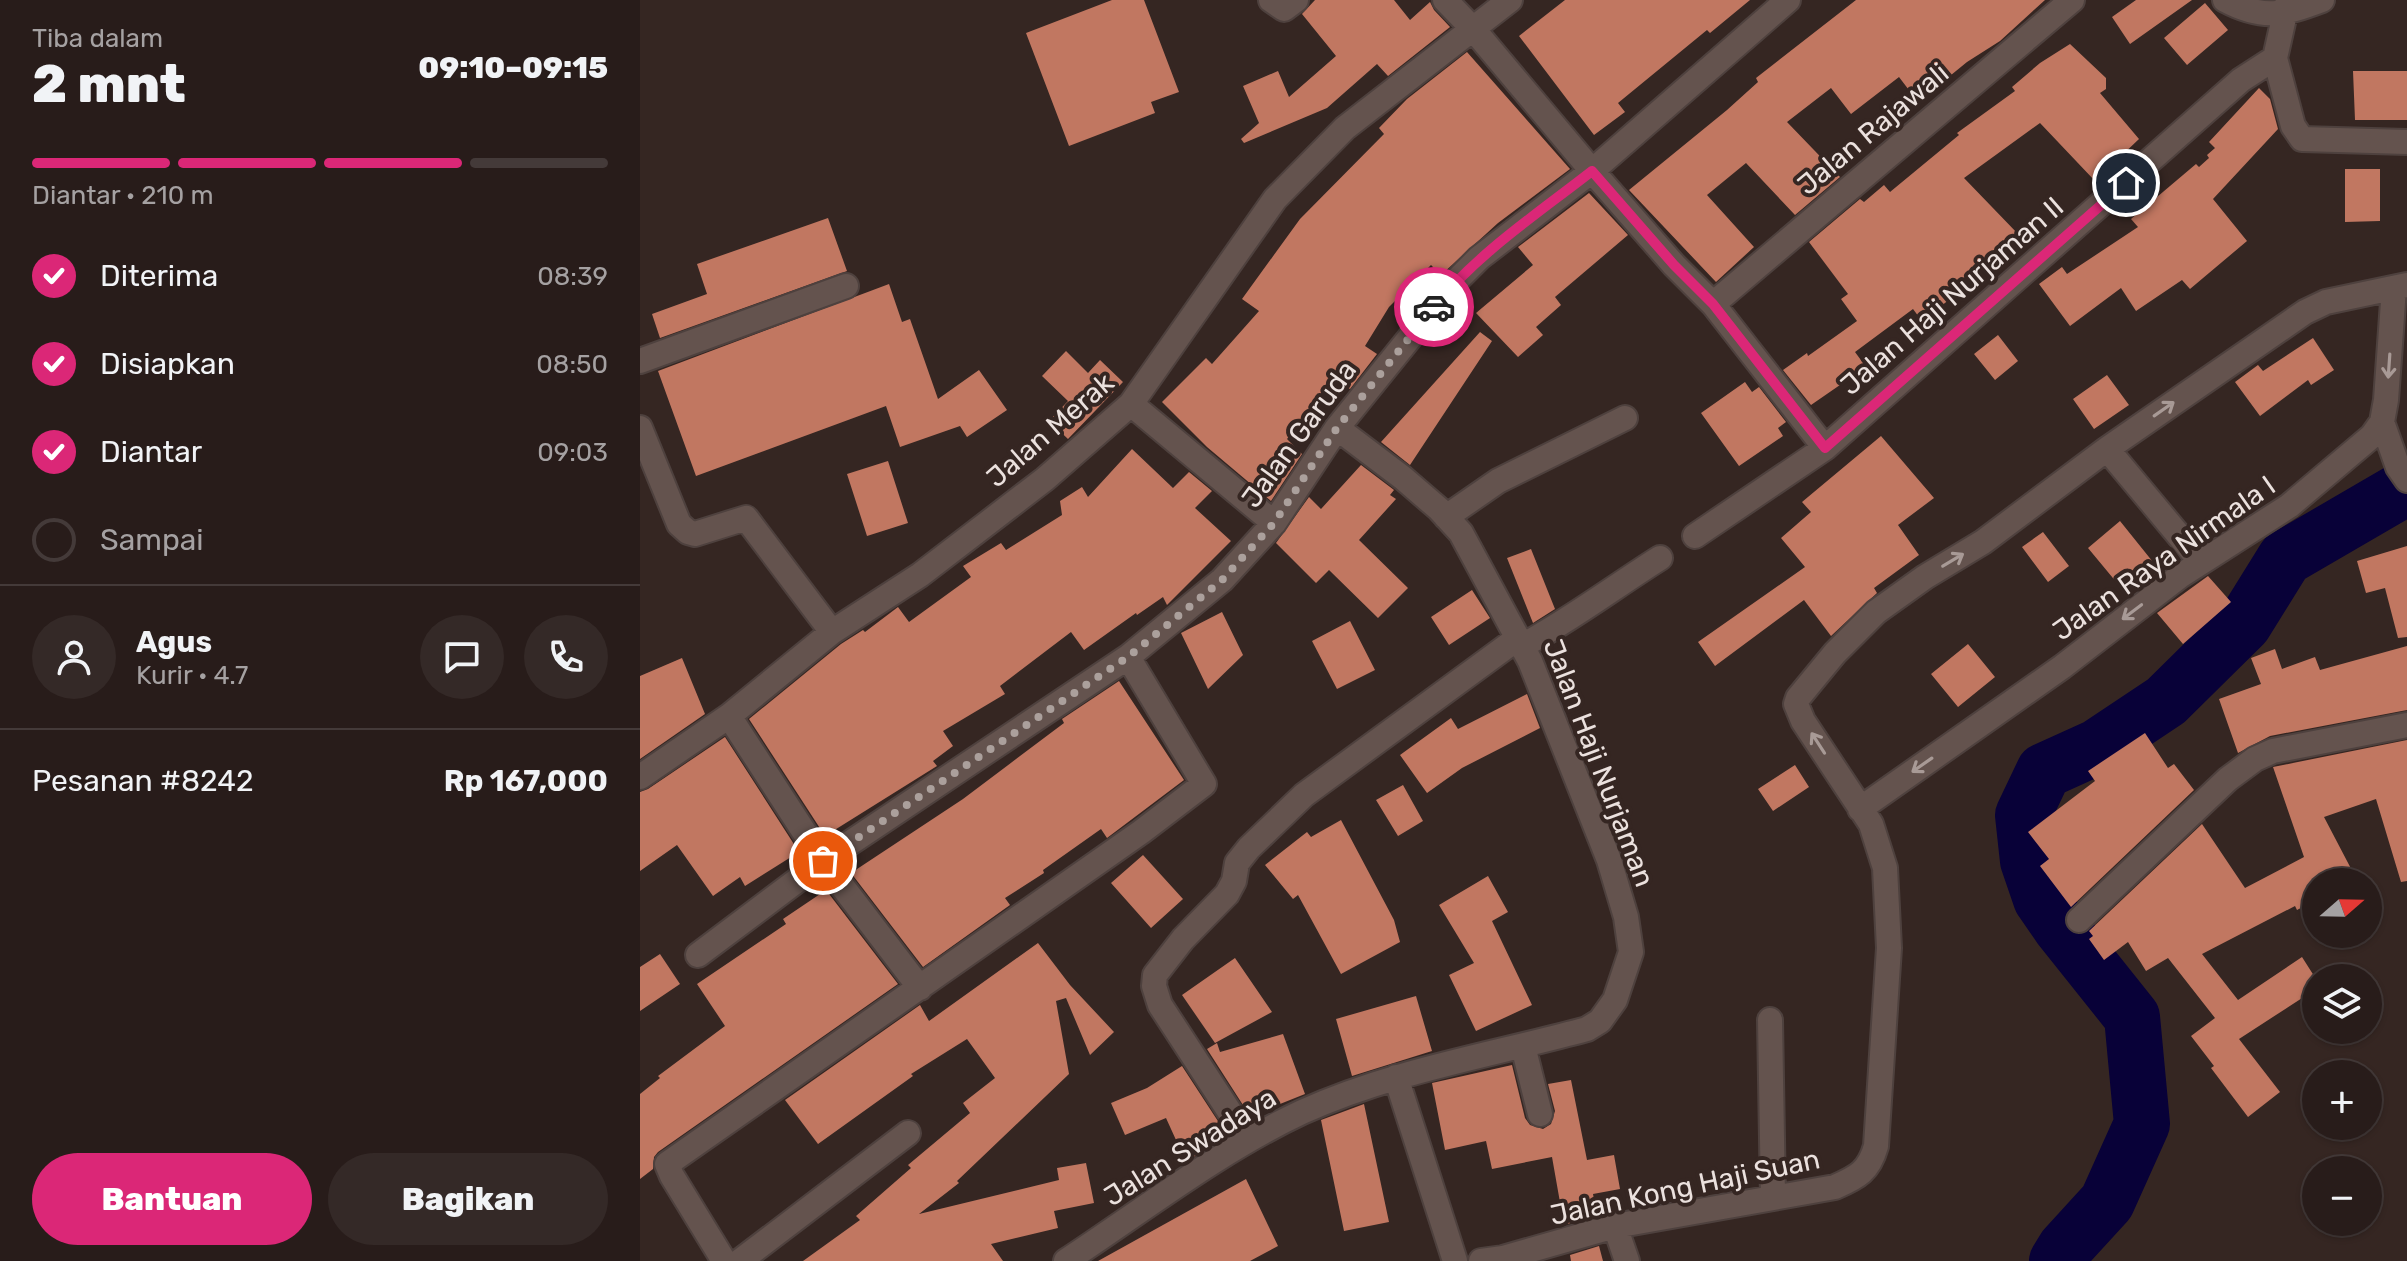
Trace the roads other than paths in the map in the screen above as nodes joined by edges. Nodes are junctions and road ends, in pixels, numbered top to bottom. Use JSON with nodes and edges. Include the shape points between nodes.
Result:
{"nodes":[{"id":1,"x":1445,"y":0,"type":"edge"},
{"id":2,"x":1510,"y":0,"type":"edge"},
{"id":3,"x":1788,"y":0,"type":"edge"},
{"id":4,"x":2072,"y":0,"type":"edge"},
{"id":5,"x":2225,"y":0,"type":"edge"},
{"id":6,"x":2322,"y":0,"type":"edge"},
{"id":7,"x":2286,"y":7,"type":"edge"},
{"id":8,"x":1474,"y":30,"type":"junction"},
{"id":9,"x":2275,"y":58,"type":"junction"},
{"id":10,"x":2407,"y":142,"type":"edge"},
{"id":11,"x":1592,"y":171,"type":"junction"},
{"id":12,"x":846,"y":286,"type":"dead end"},
{"id":13,"x":2400,"y":287,"type":"edge"},
{"id":14,"x":1713,"y":304,"type":"junction"},
{"id":15,"x":640,"y":361,"type":"edge"},
{"id":16,"x":1131,"y":404,"type":"junction"},
{"id":17,"x":1625,"y":418,"type":"dead end"},
{"id":18,"x":2382,"y":422,"type":"junction"},
{"id":19,"x":640,"y":428,"type":"edge"},
{"id":20,"x":1337,"y":428,"type":"junction"},
{"id":21,"x":1825,"y":448,"type":"junction"},
{"id":22,"x":2107,"y":449,"type":"junction"},
{"id":23,"x":2403,"y":474,"type":"edge"},
{"id":24,"x":1446,"y":517,"type":"junction"},
{"id":25,"x":1274,"y":523,"type":"junction"},
{"id":26,"x":1695,"y":536,"type":"dead end"},
{"id":27,"x":1660,"y":558,"type":"dead end"},
{"id":28,"x":2201,"y":562,"type":"junction"},
{"id":29,"x":832,"y":632,"type":"junction"},
{"id":30,"x":1520,"y":642,"type":"junction"},
{"id":31,"x":1128,"y":657,"type":"junction"},
{"id":32,"x":729,"y":716,"type":"junction"},
{"id":33,"x":2407,"y":725,"type":"edge"},
{"id":34,"x":640,"y":777,"type":"edge"},
{"id":35,"x":1860,"y":809,"type":"junction"},
{"id":36,"x":823,"y":861,"type":"junction"},
{"id":37,"x":2079,"y":920,"type":"dead end"},
{"id":38,"x":698,"y":955,"type":"dead end"},
{"id":39,"x":920,"y":988,"type":"junction"},
{"id":40,"x":1770,"y":1020,"type":"dead end"},
{"id":41,"x":1523,"y":1046,"type":"junction"},
{"id":42,"x":1396,"y":1077,"type":"junction"},
{"id":43,"x":1540,"y":1114,"type":"dead end"},
{"id":44,"x":908,"y":1133,"type":"dead end"},
{"id":45,"x":1248,"y":1140,"type":"junction"},
{"id":46,"x":1773,"y":1198,"type":"junction"},
{"id":47,"x":1606,"y":1229,"type":"junction"},
{"id":48,"x":724,"y":1261,"type":"edge"},
{"id":49,"x":740,"y":1261,"type":"edge"},
{"id":50,"x":1066,"y":1261,"type":"edge"},
{"id":51,"x":1455,"y":1261,"type":"edge"},
{"id":52,"x":1481,"y":1261,"type":"edge"},
{"id":53,"x":1610,"y":1261,"type":"edge"},
{"id":54,"x":1627,"y":1261,"type":"edge"}],
"edges":[{"from":1,"to":8,"type":"street"},
{"from":2,"to":8,"type":"street","name":"Jalan Merak"},
{"from":3,"to":11,"type":"street","name":"Jalan Garuda"},
{"from":4,"to":14,"type":"street","name":"Jalan Rajawali"},
{"from":5,"to":7,"type":"street","via":[[2253,12]]},
{"from":6,"to":7,"type":"street"},
{"from":7,"to":9,"type":"street"},
{"from":8,"to":11,"type":"street"},
{"from":8,"to":16,"type":"street","name":"Jalan Merak","via":[[1345,128],[1275,199]]},
{"from":9,"to":10,"type":"street","via":[[2293,126],[2302,139]]},
{"from":9,"to":21,"type":"street","name":"Jalan Haji Nurjaman II","via":[[2241,80]]},
{"from":11,"to":14,"type":"street"},
{"from":11,"to":20,"type":"street","name":"Jalan Garuda","via":[[1454,283]]},
{"from":12,"to":15,"type":"street"},
{"from":13,"to":18,"type":"street","one_way":true},
{"from":22,"to":13,"type":"street","one_way":true,"via":[[2305,312],[2326,302]]},
{"from":14,"to":21,"type":"street"},
{"from":16,"to":25,"type":"street"},
{"from":16,"to":29,"type":"street","name":"Jalan Merak","via":[[1045,479],[920,575]]},
{"from":17,"to":24,"type":"street","via":[[1498,481]]},
{"from":18,"to":23,"type":"street"},
{"from":18,"to":28,"type":"street","name":"Jalan Raya Nirmala I","via":[[2342,464],[2289,506]]},
{"from":19,"to":29,"type":"street","via":[[679,524],[695,534],[746,518]]},
{"from":20,"to":24,"type":"street","name":"Jalan Haji Nurjaman"},
{"from":20,"to":25,"type":"street","name":"Jalan Garuda"},
{"from":21,"to":26,"type":"street","name":"Jalan Haji Nurjaman II"},
{"from":22,"to":28,"type":"street"},
{"from":35,"to":22,"type":"street","one_way":true,"via":[[1803,721],[1798,698],[1876,612],[1983,542]]},
{"from":24,"to":30,"type":"street","name":"Jalan Haji Nurjaman","via":[[1461,533]]},
{"from":25,"to":31,"type":"street","name":"Jalan Garuda","via":[[1222,580]]},
{"from":27,"to":30,"type":"street","via":[[1553,630]]},
{"from":28,"to":35,"type":"street","name":"Jalan Raya Nirmala I","one_way":true},
{"from":29,"to":32,"type":"street","name":"Jalan Merak"},
{"from":30,"to":41,"type":"street","name":"Jalan Haji Nurjaman","via":[[1609,860],[1631,952],[1615,1000],[1600,1021]]},
{"from":30,"to":45,"type":"street","via":[[1274,821],[1237,863],[1227,894],[1155,975],[1160,1005]]},
{"from":31,"to":36,"type":"street","name":"Jalan Garuda"},
{"from":31,"to":39,"type":"street","via":[[1204,784]]},
{"from":32,"to":34,"type":"street","name":"Jalan Merak"},
{"from":32,"to":36,"type":"street"},
{"from":33,"to":37,"type":"street","via":[[2255,759]]},
{"from":35,"to":46,"type":"street","name":"Jalan Kong Haji Suan","via":[[1871,824],[1885,868],[1889,948],[1876,1146],[1871,1164],[1853,1179]]},
{"from":36,"to":38,"type":"street","name":"Jalan Garuda"},
{"from":36,"to":39,"type":"street"},
{"from":39,"to":48,"type":"street","via":[[667,1164]]},
{"from":40,"to":46,"type":"street"},
{"from":41,"to":42,"type":"street","name":"Jalan Haji Nurjaman"},
{"from":41,"to":43,"type":"street"},
{"from":42,"to":45,"type":"street","name":"Jalan Swadaya","via":[[1302,1112]]},
{"from":42,"to":51,"type":"street"},
{"from":44,"to":49,"type":"street"},
{"from":45,"to":50,"type":"street","name":"Jalan Swadaya"},
{"from":46,"to":47,"type":"street","name":"Jalan Kong Haji Suan"},
{"from":47,"to":52,"type":"street","name":"Jalan Kong Haji Suan"},
{"from":47,"to":53,"type":"street"},
{"from":47,"to":54,"type":"street"}]}
